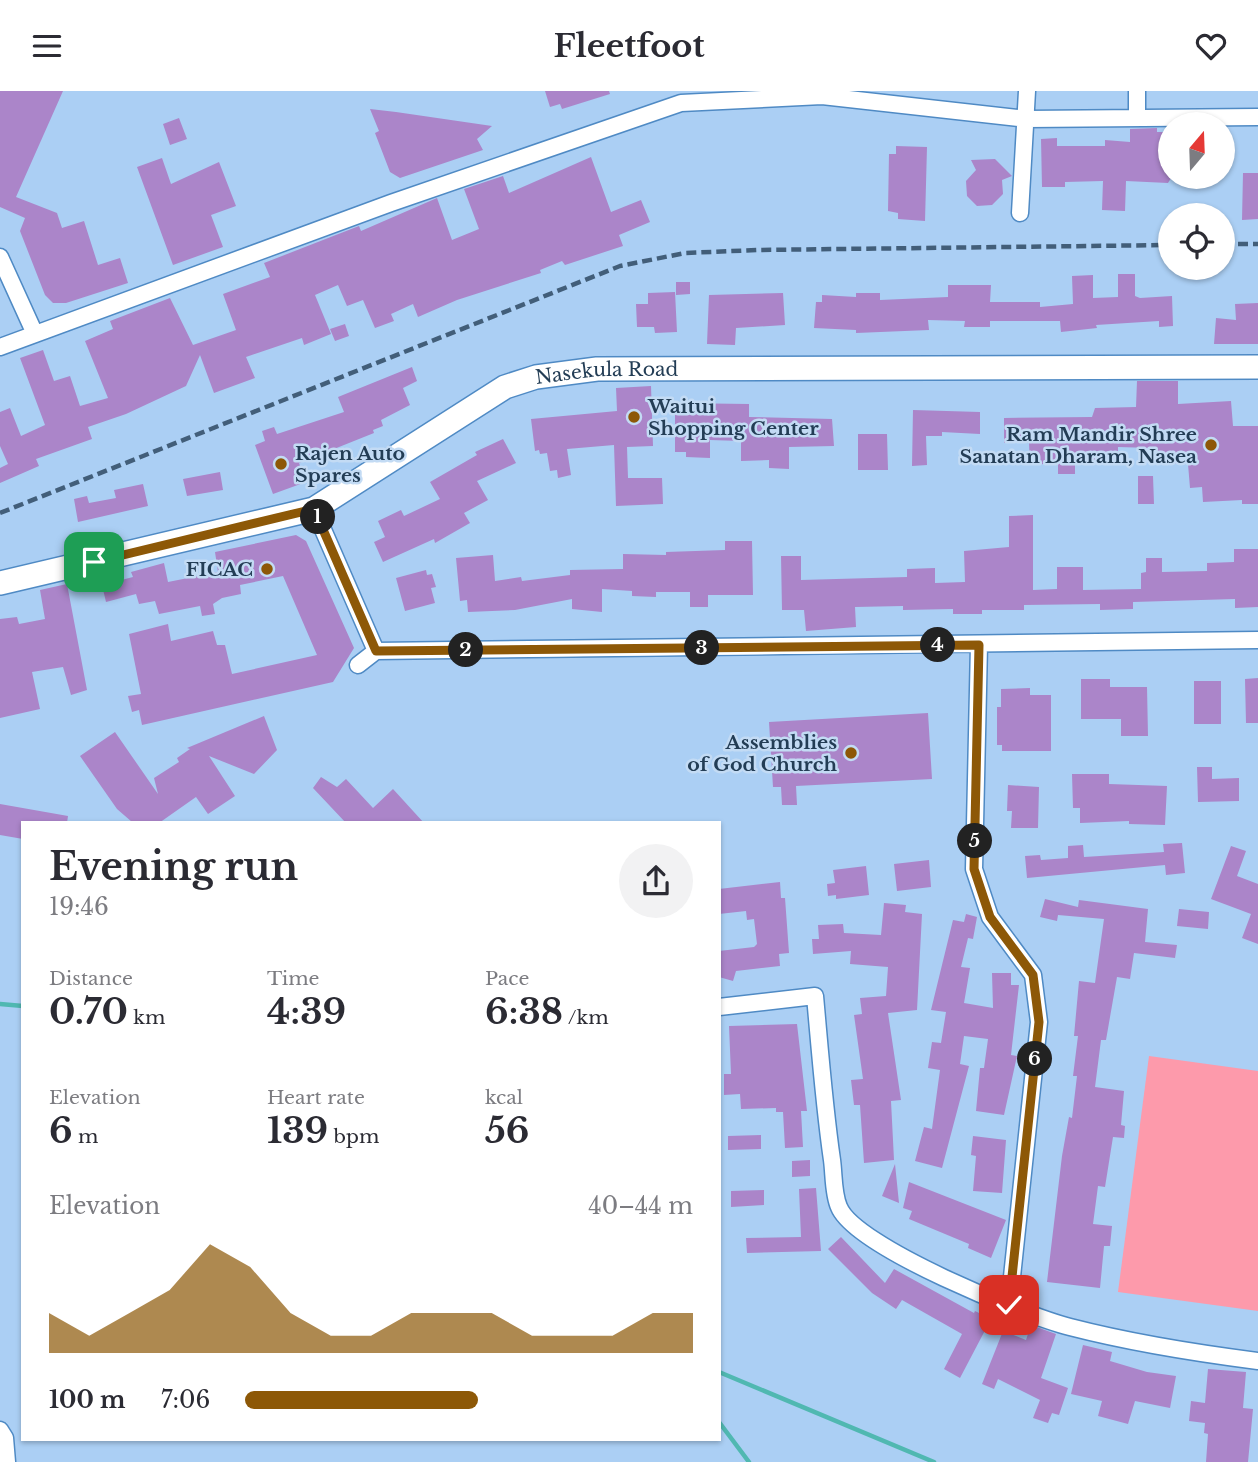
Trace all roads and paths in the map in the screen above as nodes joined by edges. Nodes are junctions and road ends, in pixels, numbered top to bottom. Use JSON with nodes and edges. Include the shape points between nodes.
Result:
{"nodes":[{"id":1,"x":1027,"y":91,"type":"edge"},
{"id":2,"x":1137,"y":91,"type":"edge"},
{"id":3,"x":1137,"y":117,"type":"junction"},
{"id":4,"x":1258,"y":117,"type":"edge"},
{"id":5,"x":1027,"y":119,"type":"junction"},
{"id":6,"x":1020,"y":213,"type":"dead end"},
{"id":7,"x":0,"y":257,"type":"edge"},
{"id":8,"x":34,"y":334,"type":"junction"},
{"id":9,"x":0,"y":347,"type":"edge"},
{"id":10,"x":1258,"y":367,"type":"edge"},
{"id":11,"x":314,"y":509,"type":"junction"},
{"id":12,"x":0,"y":583,"type":"edge"},
{"id":13,"x":1258,"y":641,"type":"edge"},
{"id":14,"x":979,"y":645,"type":"junction"},
{"id":15,"x":376,"y":651,"type":"junction"},
{"id":16,"x":358,"y":665,"type":"dead end"},
{"id":17,"x":721,"y":1007,"type":"edge"},
{"id":18,"x":1009,"y":1305,"type":"junction"},
{"id":19,"x":1258,"y":1361,"type":"edge"},
{"id":20,"x":0,"y":1430,"type":"edge"},
{"id":21,"x":7,"y":1462,"type":"edge"}],
"edges":[{"from":1,"to":5,"type":"street"},
{"from":2,"to":3,"type":"street"},
{"from":3,"to":4,"type":"street"},
{"from":3,"to":5,"type":"street"},
{"from":5,"to":6,"type":"street"},
{"from":5,"to":8,"type":"street","via":[[822,96],[681,103],[404,198]]},
{"from":7,"to":8,"type":"street"},
{"from":8,"to":9,"type":"street"},
{"from":10,"to":11,"type":"main road","name":"Nasekula Road","via":[[561,372],[505,387]]},
{"from":11,"to":12,"type":"main road","name":"Nasekula Road"},
{"from":11,"to":15,"type":"street"},
{"from":13,"to":14,"type":"street"},
{"from":14,"to":15,"type":"street"},
{"from":14,"to":18,"type":"street","via":[[974,869],[990,917],[1033,975],[1039,1022]]},
{"from":15,"to":16,"type":"street"},
{"from":17,"to":18,"type":"street","via":[[815,996],[838,1206],[850,1223],[897,1255]]},
{"from":18,"to":19,"type":"street","via":[[1069,1327]]},
{"from":20,"to":21,"type":"street"}]}
